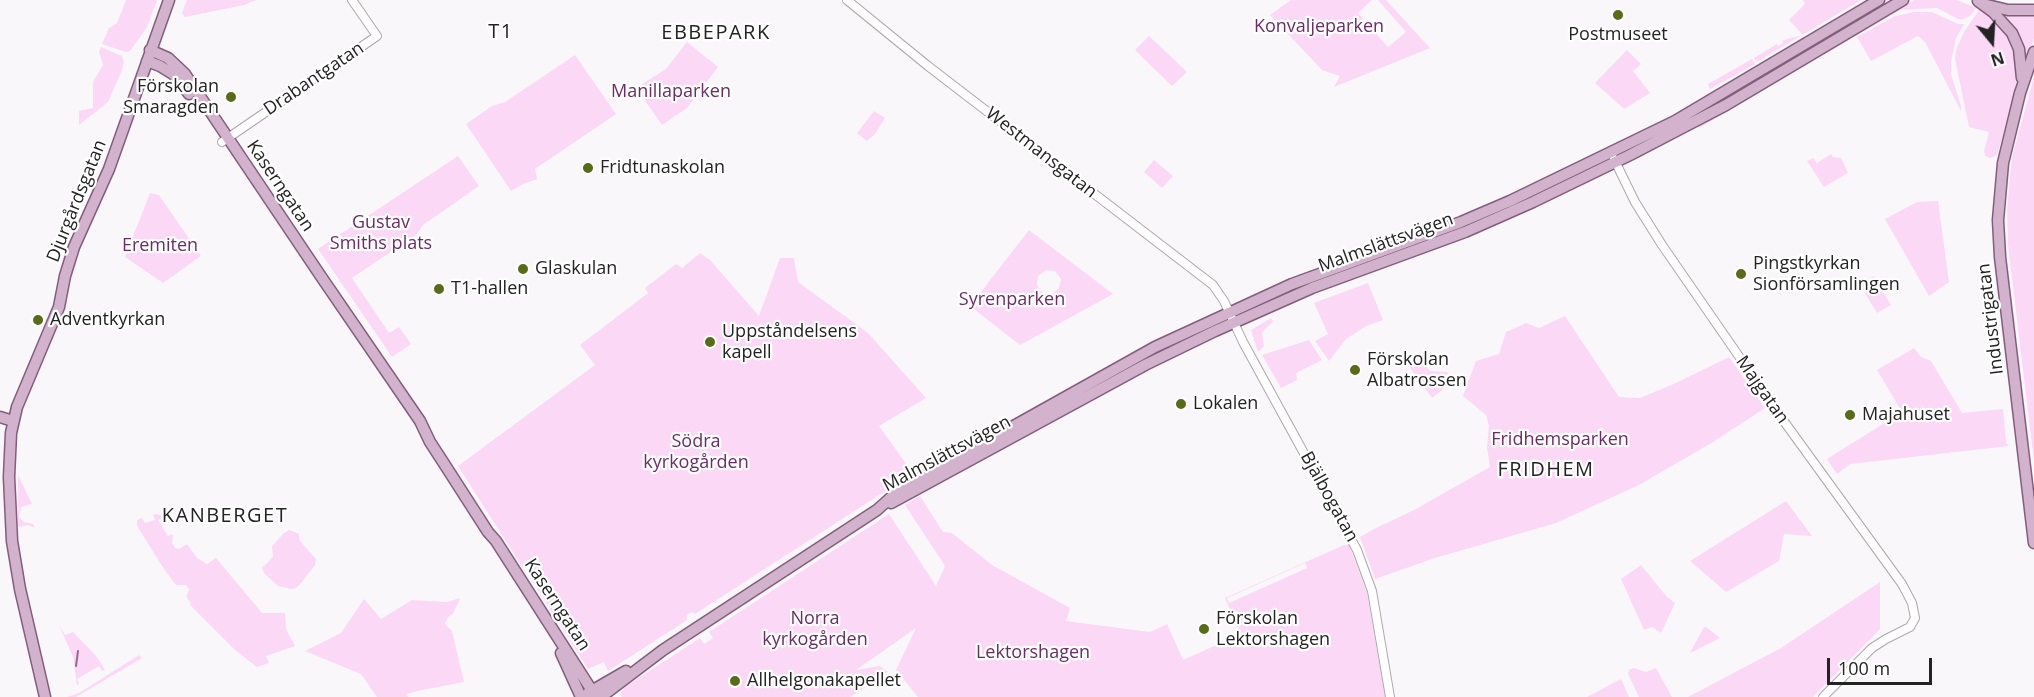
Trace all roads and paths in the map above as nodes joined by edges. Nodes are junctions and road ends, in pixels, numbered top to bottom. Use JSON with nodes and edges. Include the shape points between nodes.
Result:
{"nodes":[{"id":1,"x":169,"y":0,"type":"edge"},
{"id":2,"x":352,"y":0,"type":"edge"},
{"id":3,"x":847,"y":0,"type":"edge"},
{"id":4,"x":1880,"y":0,"type":"edge"},
{"id":5,"x":1903,"y":0,"type":"edge"},
{"id":6,"x":1976,"y":1,"type":"edge"},
{"id":7,"x":2034,"y":10,"type":"edge"},
{"id":8,"x":2034,"y":52,"type":"edge"},
{"id":9,"x":148,"y":56,"type":"junction"},
{"id":10,"x":2020,"y":93,"type":"junction"},
{"id":11,"x":225,"y":140,"type":"junction"},
{"id":12,"x":1613,"y":157,"type":"junction"},
{"id":13,"x":1229,"y":312,"type":"junction"},
{"id":14,"x":1234,"y":322,"type":"junction"},
{"id":15,"x":0,"y":417,"type":"edge"},
{"id":16,"x":13,"y":421,"type":"junction"},
{"id":17,"x":877,"y":510,"type":"junction"},
{"id":18,"x":488,"y":532,"type":"junction"},
{"id":19,"x":2034,"y":543,"type":"edge"},
{"id":20,"x":590,"y":696,"type":"edge"},
{"id":21,"x":45,"y":697,"type":"edge"},
{"id":22,"x":1390,"y":697,"type":"edge"},
{"id":23,"x":1823,"y":697,"type":"edge"}],
"edges":[{"from":1,"to":9,"type":"main road","name":"Djurgårdsgatan"},
{"from":2,"to":11,"type":"street","name":"Drabantgatan","via":[[377,36]]},
{"from":3,"to":13,"type":"street","name":"Westmansgatan","via":[[1213,285]]},
{"from":4,"to":12,"type":"main road","name":"Malmslättsvägen"},
{"from":5,"to":12,"type":"main road","name":"Malmslättsvägen","via":[[1735,99]]},
{"from":6,"to":7,"type":"main road","via":[[2008,10]]},
{"from":6,"to":10,"type":"main road","name":"Industrigatan","via":[[2004,23],[2016,40],[2022,68]]},
{"from":8,"to":10,"type":"main road","name":"Industrigatan"},
{"from":9,"to":11,"type":"main road","name":"Kaserngatan","via":[[168,58],[180,68]]},
{"from":9,"to":16,"type":"main road","name":"Djurgårdsgatan","via":[[109,169],[74,247],[59,307]]},
{"from":10,"to":19,"type":"main road","name":"Industrigatan","via":[[2003,163],[1998,220]]},
{"from":11,"to":18,"type":"main road","name":"Kaserngatan","via":[[420,421]]},
{"from":12,"to":13,"type":"main road","name":"Malmslättsvägen","via":[[1461,222]]},
{"from":12,"to":14,"type":"main road","name":"Malmslättsvägen","via":[[1465,232],[1333,279]]},
{"from":12,"to":23,"type":"street","name":"Majgatan","via":[[1662,245],[1902,584],[1914,609],[1914,623],[1872,648]]},
{"from":13,"to":14,"type":"street","name":"Bjälbogatan"},
{"from":13,"to":17,"type":"main road","name":"Malmslättsvägen","via":[[1155,347],[978,444],[896,493]]},
{"from":14,"to":17,"type":"main road","name":"Malmslättsvägen","via":[[1145,365]]},
{"from":14,"to":22,"type":"street","name":"Bjälbogatan","via":[[1362,561],[1375,605]]},
{"from":15,"to":16,"type":"main road"},
{"from":16,"to":21,"type":"main road","name":"Djurgårdsgatan","via":[[9,466],[12,541]]},
{"from":17,"to":20,"type":"main road","name":"Malmslättsvägen"},
{"from":18,"to":20,"type":"main road","name":"Kaserngatan"},
{"from":18,"to":20,"type":"main road","name":"Kaserngatan"}]}
